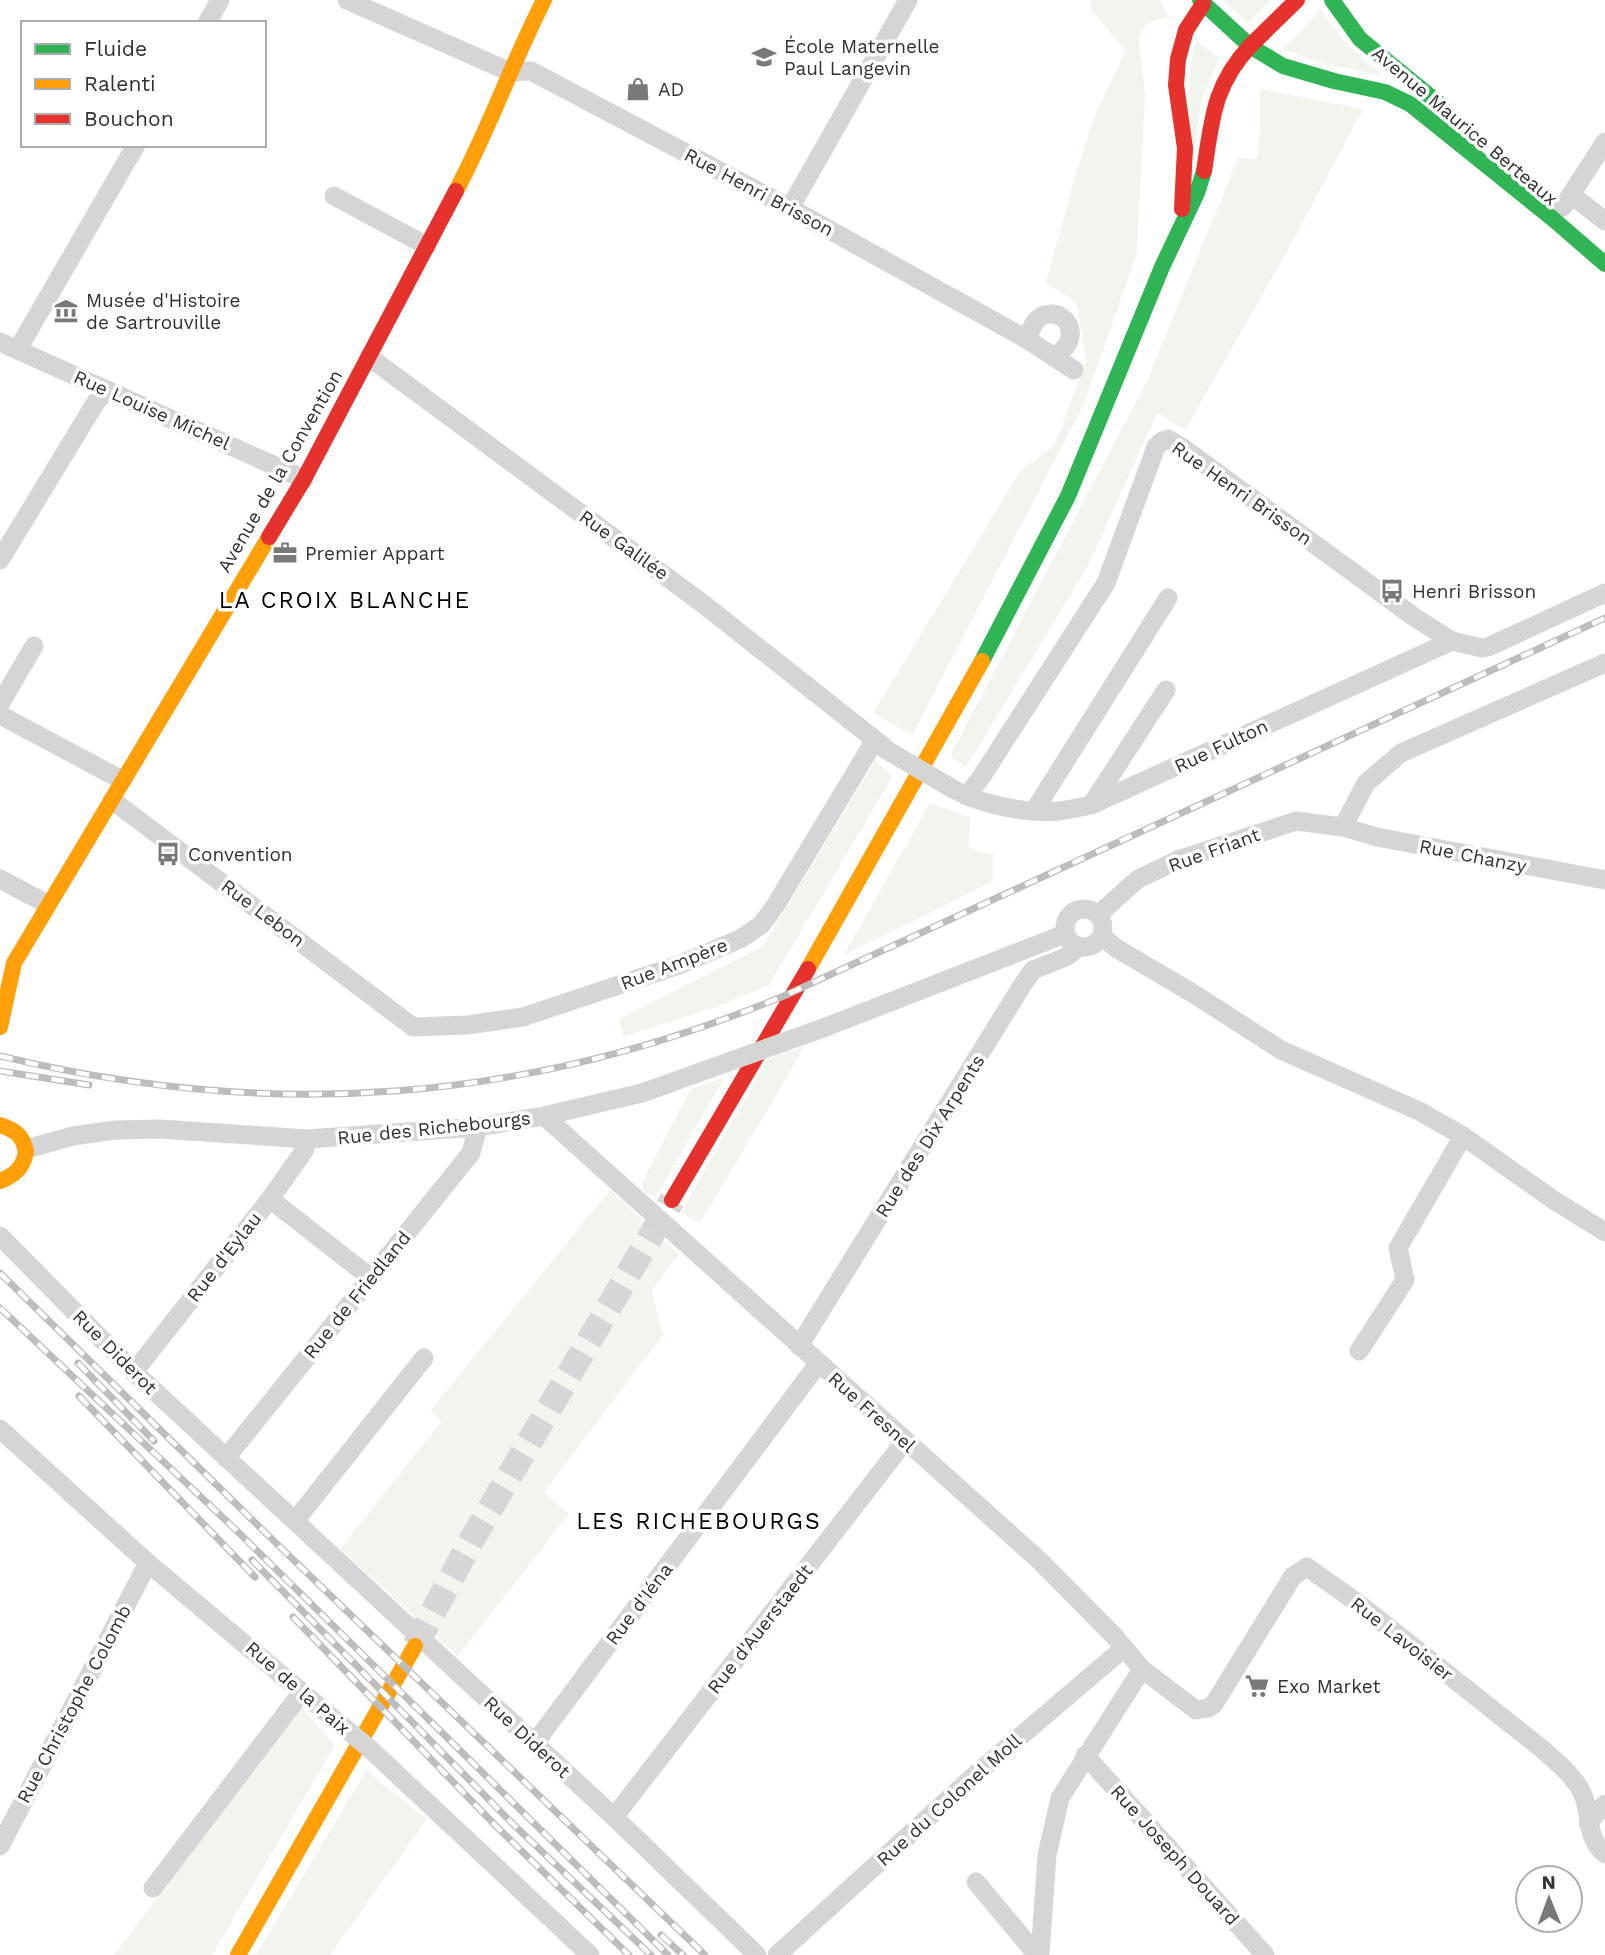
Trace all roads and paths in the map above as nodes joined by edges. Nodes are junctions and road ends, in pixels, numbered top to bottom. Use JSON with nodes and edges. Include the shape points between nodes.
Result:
{"nodes":[{"id":1,"x":220,"y":0,"type":"edge"},
{"id":2,"x":347,"y":0,"type":"edge"},
{"id":3,"x":544,"y":0,"type":"edge"},
{"id":4,"x":908,"y":0,"type":"edge"},
{"id":5,"x":1297,"y":0,"type":"edge"},
{"id":6,"x":1332,"y":0,"type":"edge"},
{"id":7,"x":1203,"y":1,"type":"edge"},
{"id":8,"x":208,"y":21,"type":"edge"},
{"id":9,"x":1250,"y":46,"type":"junction"},
{"id":10,"x":510,"y":72,"type":"junction"},
{"id":11,"x":1455,"y":117,"type":"dead end"},
{"id":12,"x":1605,"y":142,"type":"edge"},
{"id":13,"x":135,"y":147,"type":"edge"},
{"id":14,"x":1542,"y":190,"type":"dead end"},
{"id":15,"x":334,"y":196,"type":"dead end"},
{"id":16,"x":1570,"y":203,"type":"junction"},
{"id":17,"x":790,"y":208,"type":"junction"},
{"id":18,"x":1182,"y":221,"type":"junction"},
{"id":19,"x":1605,"y":222,"type":"edge"},
{"id":20,"x":1605,"y":245,"type":"edge"},
{"id":21,"x":427,"y":246,"type":"junction"},
{"id":22,"x":1605,"y":264,"type":"edge"},
{"id":23,"x":1028,"y":340,"type":"junction"},
{"id":24,"x":9,"y":346,"type":"edge"},
{"id":25,"x":369,"y":357,"type":"junction"},
{"id":26,"x":1054,"y":357,"type":"junction"},
{"id":27,"x":1074,"y":370,"type":"dead end"},
{"id":28,"x":107,"y":390,"type":"junction"},
{"id":29,"x":304,"y":479,"type":"junction"},
{"id":30,"x":0,"y":560,"type":"edge"},
{"id":31,"x":1605,"y":593,"type":"edge"},
{"id":32,"x":1168,"y":598,"type":"dead end"},
{"id":33,"x":1452,"y":641,"type":"junction"},
{"id":34,"x":34,"y":646,"type":"dead end"},
{"id":35,"x":1605,"y":663,"type":"edge"},
{"id":36,"x":1166,"y":690,"type":"dead end"},
{"id":37,"x":0,"y":704,"type":"edge"},
{"id":38,"x":0,"y":715,"type":"edge"},
{"id":39,"x":880,"y":744,"type":"junction"},
{"id":40,"x":122,"y":780,"type":"junction"},
{"id":41,"x":967,"y":795,"type":"junction"},
{"id":42,"x":112,"y":800,"type":"junction"},
{"id":43,"x":1091,"y":805,"type":"junction"},
{"id":44,"x":1034,"y":811,"type":"junction"},
{"id":45,"x":1343,"y":827,"type":"junction"},
{"id":46,"x":0,"y":878,"type":"edge"},
{"id":47,"x":1605,"y":880,"type":"edge"},
{"id":48,"x":47,"y":904,"type":"junction"},
{"id":49,"x":1098,"y":914,"type":"junction"},
{"id":50,"x":1101,"y":936,"type":"junction"},
{"id":51,"x":1072,"y":940,"type":"junction"},
{"id":52,"x":1005,"y":958,"type":"junction"},
{"id":53,"x":1030,"y":975,"type":"junction"},
{"id":54,"x":0,"y":1027,"type":"edge"},
{"id":55,"x":413,"y":1027,"type":"joint"},
{"id":56,"x":544,"y":1116,"type":"junction"},
{"id":57,"x":0,"y":1125,"type":"edge"},
{"id":58,"x":478,"y":1127,"type":"junction"},
{"id":59,"x":1463,"y":1136,"type":"junction"},
{"id":60,"x":307,"y":1139,"type":"junction"},
{"id":61,"x":26,"y":1149,"type":"junction"},
{"id":62,"x":0,"y":1181,"type":"edge"},
{"id":63,"x":270,"y":1199,"type":"junction"},
{"id":64,"x":672,"y":1200,"type":"tunnel mouth"},
{"id":65,"x":1605,"y":1232,"type":"edge"},
{"id":66,"x":0,"y":1236,"type":"edge"},
{"id":67,"x":371,"y":1278,"type":"junction"},
{"id":68,"x":799,"y":1346,"type":"junction"},
{"id":69,"x":1359,"y":1351,"type":"dead end"},
{"id":70,"x":424,"y":1358,"type":"dead end"},
{"id":71,"x":818,"y":1364,"type":"junction"},
{"id":72,"x":134,"y":1372,"type":"junction"},
{"id":73,"x":0,"y":1429,"type":"edge"},
{"id":74,"x":905,"y":1441,"type":"junction"},
{"id":75,"x":226,"y":1458,"type":"junction"},
{"id":76,"x":295,"y":1521,"type":"junction"},
{"id":77,"x":148,"y":1563,"type":"junction"},
{"id":78,"x":415,"y":1646,"type":"tunnel mouth"},
{"id":79,"x":1124,"y":1648,"type":"junction"},
{"id":80,"x":1142,"y":1668,"type":"junction"},
{"id":81,"x":302,"y":1692,"type":"junction"},
{"id":82,"x":1196,"y":1710,"type":"joint"},
{"id":83,"x":534,"y":1744,"type":"junction"},
{"id":84,"x":1085,"y":1755,"type":"junction"},
{"id":85,"x":1605,"y":1804,"type":"edge"},
{"id":86,"x":614,"y":1817,"type":"junction"},
{"id":87,"x":1588,"y":1823,"type":"junction"},
{"id":88,"x":0,"y":1846,"type":"edge"},
{"id":89,"x":1605,"y":1854,"type":"edge"},
{"id":90,"x":976,"y":1882,"type":"dead end"},
{"id":91,"x":153,"y":1888,"type":"dead end"},
{"id":92,"x":238,"y":1955,"type":"edge"},
{"id":93,"x":590,"y":1955,"type":"edge"},
{"id":94,"x":757,"y":1955,"type":"edge"},
{"id":95,"x":777,"y":1955,"type":"edge"},
{"id":96,"x":1038,"y":1955,"type":"edge"},
{"id":97,"x":1265,"y":1955,"type":"edge"}],
"edges":[{"from":1,"to":8,"type":"street"},
{"from":2,"to":10,"type":"street","name":"Rue Henri Brisson"},
{"from":3,"to":10,"type":"main road","name":"Avenue de la Convention"},
{"from":4,"to":17,"type":"street"},
{"from":5,"to":9,"type":"main road"},
{"from":6,"to":11,"type":"main road","name":"Avenue Maurice Berteaux","via":[[1360,39]]},
{"from":7,"to":9,"type":"main road","name":"Avenue Maurice Berteaux"},
{"from":7,"to":18,"type":"main road","via":[[1186,30],[1178,58],[1176,85],[1185,148]]},
{"from":9,"to":18,"type":"main road","via":[[1220,89],[1204,173]]},
{"from":9,"to":22,"type":"main road","name":"Avenue Maurice Berteaux","via":[[1283,66],[1398,97]]},
{"from":10,"to":17,"type":"street","name":"Rue Henri Brisson","via":[[531,71]]},
{"from":10,"to":21,"type":"main road","name":"Avenue de la Convention","via":[[481,143]]},
{"from":12,"to":16,"type":"street"},
{"from":13,"to":24,"type":"street"},
{"from":14,"to":16,"type":"main road","name":"Avenue Maurice Berteaux"},
{"from":15,"to":21,"type":"street"},
{"from":16,"to":19,"type":"street","name":"Avenue Maurice Berteaux"},
{"from":16,"to":20,"type":"main road","name":"Avenue Maurice Berteaux"},
{"from":17,"to":23,"type":"street","name":"Rue Henri Brisson"},
{"from":18,"to":64,"type":"main road","via":[[1068,496],[996,637]]},
{"from":21,"to":25,"type":"main road","name":"Avenue de la Convention"},
{"from":23,"to":26,"type":"street","name":"Rue Henri Brisson"},
{"from":23,"to":26,"type":"street","via":[[1037,318],[1049,313],[1062,316],[1072,335],[1066,348]]},
{"from":24,"to":28,"type":"street","name":"Rue Louise Michel"},
{"from":25,"to":29,"type":"main road","name":"Avenue de la Convention"},
{"from":25,"to":39,"type":"street","name":"Rue Galilée","via":[[702,603]]},
{"from":26,"to":27,"type":"street","name":"Rue Henri Brisson"},
{"from":28,"to":29,"type":"street","name":"Rue Louise Michel"},
{"from":28,"to":30,"type":"street"},
{"from":29,"to":40,"type":"main road","name":"Avenue de la Convention"},
{"from":31,"to":33,"type":"street","name":"Rue Henri Brisson","via":[[1488,647]]},
{"from":32,"to":44,"type":"street"},
{"from":33,"to":41,"type":"street","name":"Rue Henri Brisson","via":[[1168,439],[1156,447],[1106,583]]},
{"from":33,"to":43,"type":"street","name":"Rue Fulton"},
{"from":34,"to":37,"type":"street"},
{"from":35,"to":45,"type":"street","via":[[1401,753],[1366,783]]},
{"from":36,"to":43,"type":"street"},
{"from":38,"to":40,"type":"street"},
{"from":39,"to":41,"type":"street","name":"Rue Galilée","bridge":true},
{"from":39,"to":55,"type":"street","name":"Rue Ampère","via":[[775,906],[761,925],[740,939],[679,965],[523,1017]]},
{"from":40,"to":42,"type":"main road","name":"Avenue de la Convention"},
{"from":41,"to":44,"type":"street","name":"Rue Fulton"},
{"from":42,"to":48,"type":"main road","name":"Avenue de la Convention"},
{"from":42,"to":55,"type":"street","name":"Rue Lebon"},
{"from":43,"to":44,"type":"street","name":"Rue Fulton"},
{"from":45,"to":47,"type":"street","name":"Rue Chanzy"},
{"from":45,"to":49,"type":"street","name":"Rue Friant","via":[[1296,821],[1178,860],[1138,879]]},
{"from":46,"to":48,"type":"street"},
{"from":48,"to":54,"type":"main road","name":"Avenue de la Convention","via":[[13,963]]},
{"from":49,"to":50,"type":"street"},
{"from":49,"to":51,"type":"street","via":[[1083,908],[1072,912],[1065,922]]},
{"from":50,"to":51,"type":"street","via":[[1092,945]]},
{"from":50,"to":59,"type":"street","via":[[1280,1050],[1419,1111]]},
{"from":51,"to":52,"type":"street","name":"Rue des Richebourgs"},
{"from":51,"to":53,"type":"street","via":[[1066,957]]},
{"from":52,"to":53,"type":"street","via":[[1019,974]]},
{"from":52,"to":56,"type":"street","name":"Rue des Richebourgs","bridge":true,"via":[[642,1093]]},
{"from":53,"to":68,"type":"street","name":"Rue des Dix Arpents"},
{"from":56,"to":58,"type":"street","name":"Rue des Richebourgs"},
{"from":56,"to":68,"type":"street","name":"Rue Fresnel"},
{"from":57,"to":61,"type":"main road","via":[[19,1134]]},
{"from":58,"to":60,"type":"street","name":"Rue des Richebourgs"},
{"from":58,"to":67,"type":"street","name":"Rue de Friedland","via":[[471,1153]]},
{"from":59,"to":65,"type":"street"},
{"from":59,"to":69,"type":"street","via":[[1398,1248],[1405,1280]]},
{"from":60,"to":61,"type":"street","name":"Rue des Richebourgs","via":[[115,1130]]},
{"from":60,"to":63,"type":"street","name":"Rue d'Eylau","via":[[304,1151]]},
{"from":61,"to":62,"type":"main road","via":[[17,1174]]},
{"from":63,"to":67,"type":"street"},
{"from":63,"to":72,"type":"street","name":"Rue d'Eylau"},
{"from":66,"to":72,"type":"street","name":"Rue Diderot"},
{"from":67,"to":75,"type":"street","name":"Rue de Friedland"},
{"from":68,"to":71,"type":"street","name":"Rue Fresnel"},
{"from":70,"to":76,"type":"street"},
{"from":71,"to":74,"type":"street","name":"Rue Fresnel"},
{"from":71,"to":83,"type":"street","name":"Rue d'Iéna"},
{"from":72,"to":75,"type":"street","name":"Rue Diderot"},
{"from":73,"to":77,"type":"street","name":"Rue de la Paix"},
{"from":74,"to":79,"type":"street","name":"Rue Fresnel","via":[[1040,1561]]},
{"from":74,"to":86,"type":"street","name":"Rue d'Auerstaedt"},
{"from":75,"to":76,"type":"street","name":"Rue Diderot"},
{"from":76,"to":83,"type":"street","name":"Rue Diderot"},
{"from":77,"to":81,"type":"street","name":"Rue de la Paix"},
{"from":77,"to":88,"type":"street","name":"Rue Christophe Colomb"},
{"from":78,"to":92,"type":"main road"},
{"from":79,"to":80,"type":"street","name":"Rue Fresnel"},
{"from":79,"to":95,"type":"street","name":"Rue du Colonel Moll","via":[[976,1773]]},
{"from":80,"to":82,"type":"street","name":"Rue Fresnel"},
{"from":80,"to":84,"type":"street"},
{"from":81,"to":91,"type":"street"},
{"from":81,"to":93,"type":"street","name":"Rue de la Paix","bridge":true,"via":[[370,1749]]},
{"from":82,"to":87,"type":"street","name":"Rue Lavoisier","via":[[1214,1704],[1293,1576],[1307,1567],[1566,1771],[1584,1796]]},
{"from":83,"to":86,"type":"street","name":"Rue Diderot"},
{"from":84,"to":96,"type":"street","via":[[1060,1798],[1047,1855]]},
{"from":84,"to":97,"type":"street","name":"Rue Joseph Douard"},
{"from":85,"to":87,"type":"street"},
{"from":86,"to":94,"type":"street","name":"Rue Diderot"},
{"from":87,"to":89,"type":"street","name":"Rue Lavoisier","via":[[1595,1845]]},
{"from":90,"to":96,"type":"street"}]}
